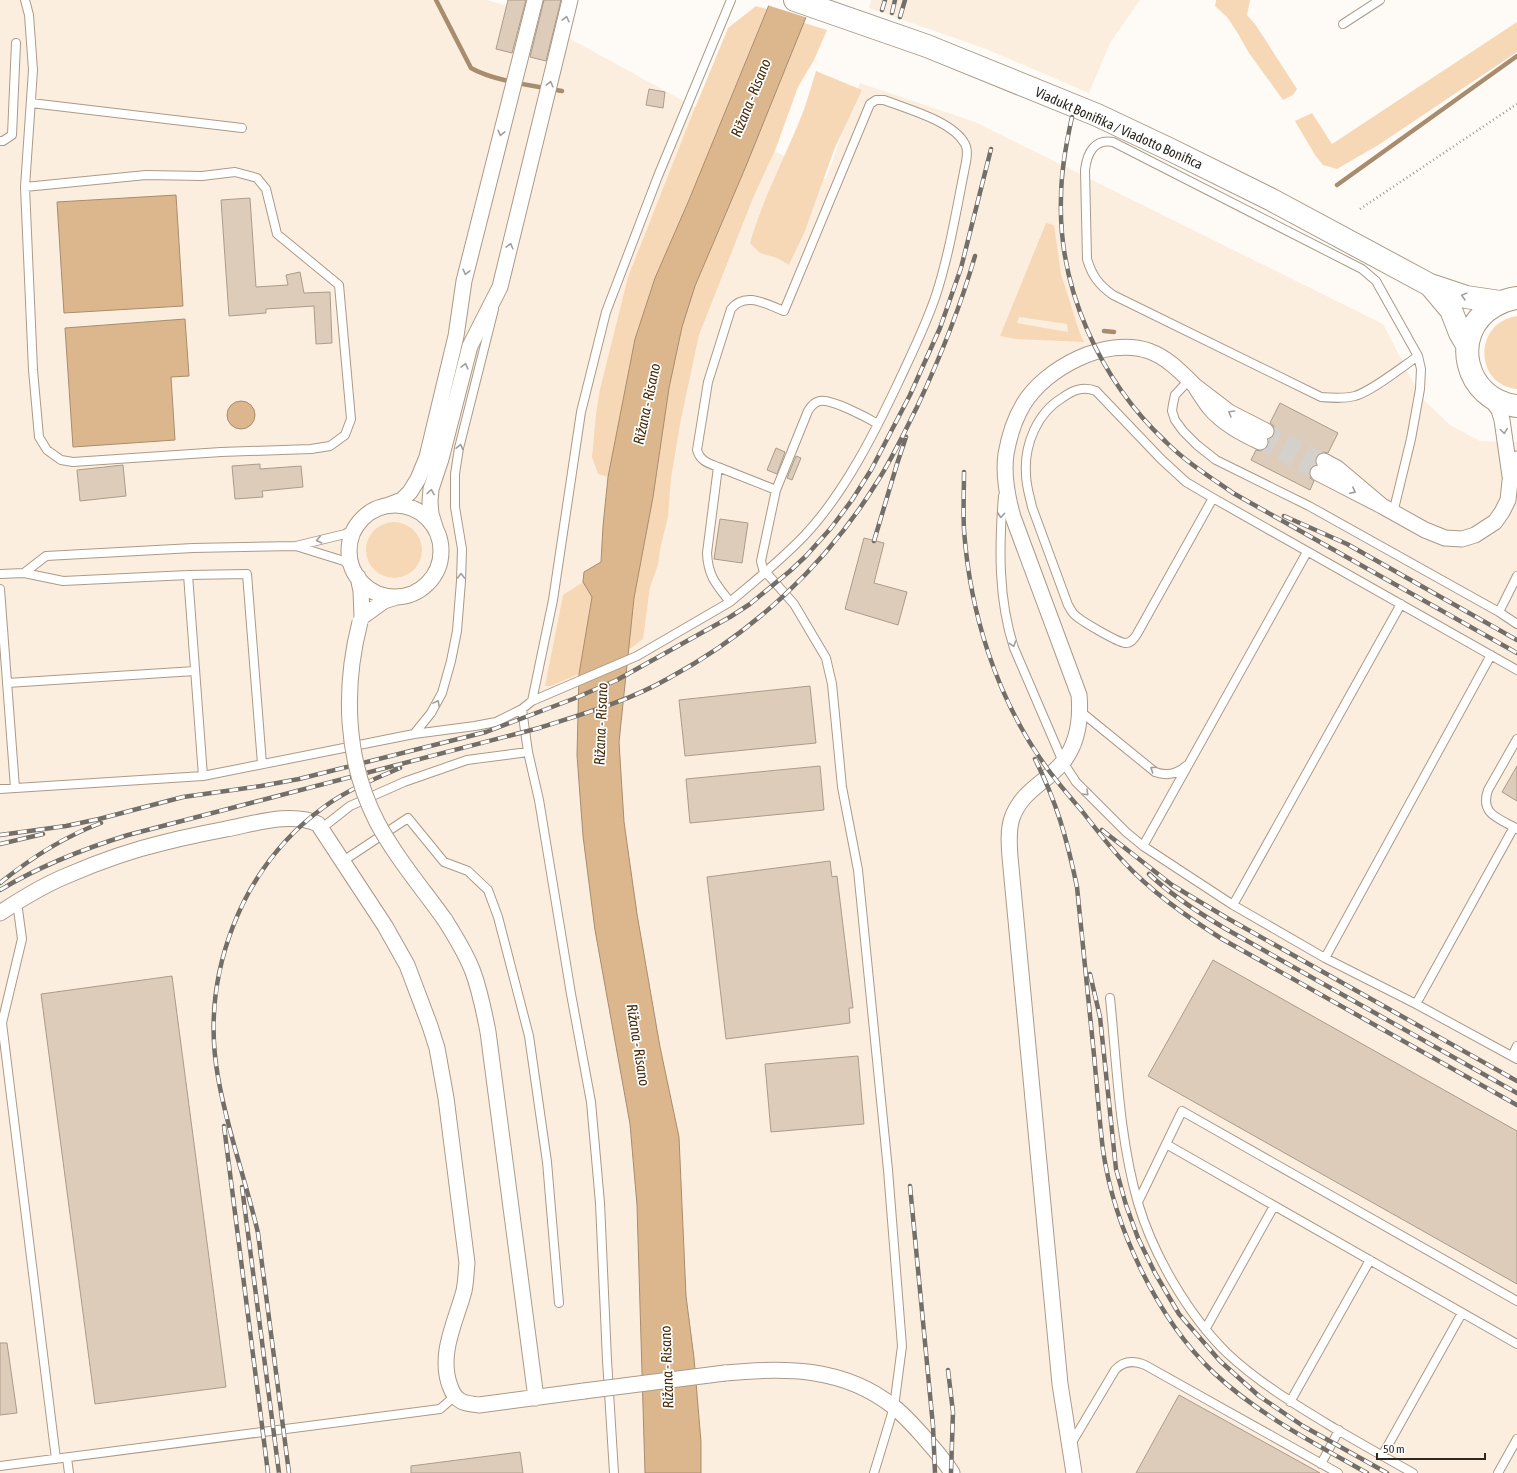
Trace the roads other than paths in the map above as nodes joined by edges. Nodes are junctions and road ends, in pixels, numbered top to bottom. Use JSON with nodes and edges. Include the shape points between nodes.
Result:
{"nodes":[{"id":1,"x":25,"y":0,"type":"edge"},
{"id":2,"x":535,"y":0,"type":"edge"},
{"id":3,"x":570,"y":0,"type":"edge"},
{"id":4,"x":731,"y":0,"type":"edge"},
{"id":5,"x":795,"y":0,"type":"edge"},
{"id":6,"x":1380,"y":0,"type":"edge"},
{"id":7,"x":1343,"y":24,"type":"dead end"},
{"id":8,"x":16,"y":43,"type":"dead end"},
{"id":9,"x":31,"y":104,"type":"junction"},
{"id":10,"x":242,"y":128,"type":"dead end"},
{"id":11,"x":0,"y":141,"type":"edge"},
{"id":12,"x":25,"y":187,"type":"junction"},
{"id":13,"x":1430,"y":285,"type":"junction"},
{"id":14,"x":500,"y":287,"type":"junction"},
{"id":15,"x":1508,"y":300,"type":"edge"},
{"id":16,"x":1468,"y":345,"type":"junction"},
{"id":17,"x":1418,"y":356,"type":"junction"},
{"id":18,"x":1192,"y":383,"type":"junction"},
{"id":19,"x":1489,"y":396,"type":"junction"},
{"id":20,"x":1517,"y":406,"type":"edge"},
{"id":21,"x":878,"y":424,"type":"junction"},
{"id":22,"x":1263,"y":437,"type":"tunnel mouth"},
{"id":23,"x":1517,"y":459,"type":"edge"},
{"id":24,"x":718,"y":467,"type":"junction"},
{"id":25,"x":1321,"y":467,"type":"tunnel mouth"},
{"id":26,"x":1005,"y":476,"type":"junction"},
{"id":27,"x":1510,"y":481,"type":"junction"},
{"id":28,"x":776,"y":490,"type":"junction"},
{"id":29,"x":1213,"y":498,"type":"junction"},
{"id":30,"x":389,"y":505,"type":"junction"},
{"id":31,"x":1388,"y":509,"type":"junction"},
{"id":32,"x":356,"y":528,"type":"junction"},
{"id":33,"x":436,"y":530,"type":"junction"},
{"id":34,"x":296,"y":546,"type":"junction"},
{"id":35,"x":1307,"y":552,"type":"junction"},
{"id":36,"x":766,"y":572,"type":"junction"},
{"id":37,"x":24,"y":573,"type":"junction"},
{"id":38,"x":356,"y":573,"type":"junction"},
{"id":39,"x":0,"y":574,"type":"edge"},
{"id":40,"x":188,"y":575,"type":"junction"},
{"id":41,"x":1517,"y":576,"type":"edge"},
{"id":42,"x":0,"y":589,"type":"edge"},
{"id":43,"x":398,"y":597,"type":"junction"},
{"id":44,"x":730,"y":602,"type":"junction"},
{"id":45,"x":1401,"y":604,"type":"junction"},
{"id":46,"x":1498,"y":612,"type":"junction"},
{"id":47,"x":361,"y":620,"type":"junction"},
{"id":48,"x":1517,"y":624,"type":"edge"},
{"id":49,"x":1492,"y":655,"type":"junction"},
{"id":50,"x":3,"y":663,"type":"edge"},
{"id":51,"x":1517,"y":670,"type":"edge"},
{"id":52,"x":195,"y":671,"type":"junction"},
{"id":53,"x":7,"y":683,"type":"junction"},
{"id":54,"x":532,"y":701,"type":"junction"},
{"id":55,"x":522,"y":709,"type":"junction"},
{"id":56,"x":1080,"y":710,"type":"junction"},
{"id":57,"x":414,"y":734,"type":"junction"},
{"id":58,"x":1517,"y":739,"type":"edge"},
{"id":59,"x":528,"y":752,"type":"junction"},
{"id":60,"x":1063,"y":762,"type":"junction"},
{"id":61,"x":262,"y":764,"type":"junction"},
{"id":62,"x":1188,"y":764,"type":"junction"},
{"id":63,"x":203,"y":776,"type":"junction"},
{"id":64,"x":15,"y":788,"type":"junction"},
{"id":65,"x":0,"y":789,"type":"edge"},
{"id":66,"x":322,"y":828,"type":"junction"},
{"id":67,"x":1516,"y":828,"type":"edge"},
{"id":68,"x":1143,"y":846,"type":"junction"},
{"id":69,"x":343,"y":861,"type":"junction"},
{"id":70,"x":17,"y":902,"type":"junction"},
{"id":71,"x":1233,"y":905,"type":"junction"},
{"id":72,"x":0,"y":913,"type":"edge"},
{"id":73,"x":1325,"y":958,"type":"junction"},
{"id":74,"x":1110,"y":998,"type":"dead end"},
{"id":75,"x":1416,"y":1004,"type":"junction"},
{"id":76,"x":1517,"y":1046,"type":"edge"},
{"id":77,"x":1514,"y":1057,"type":"edge"},
{"id":78,"x":1166,"y":1144,"type":"junction"},
{"id":79,"x":1138,"y":1202,"type":"junction"},
{"id":80,"x":1274,"y":1206,"type":"junction"},
{"id":81,"x":1370,"y":1260,"type":"junction"},
{"id":82,"x":1517,"y":1300,"type":"edge"},
{"id":83,"x":559,"y":1304,"type":"dead end"},
{"id":84,"x":1462,"y":1313,"type":"junction"},
{"id":85,"x":1206,"y":1328,"type":"junction"},
{"id":86,"x":1517,"y":1344,"type":"edge"},
{"id":87,"x":455,"y":1396,"type":"junction"},
{"id":88,"x":536,"y":1398,"type":"junction"},
{"id":89,"x":1290,"y":1402,"type":"junction"},
{"id":90,"x":894,"y":1407,"type":"junction"},
{"id":91,"x":1338,"y":1430,"type":"junction"},
{"id":92,"x":1517,"y":1439,"type":"edge"},
{"id":93,"x":1069,"y":1446,"type":"junction"},
{"id":94,"x":1382,"y":1456,"type":"junction"},
{"id":95,"x":67,"y":1458,"type":"junction"},
{"id":96,"x":56,"y":1459,"type":"junction"},
{"id":97,"x":1321,"y":1464,"type":"junction"},
{"id":98,"x":0,"y":1466,"type":"edge"},
{"id":99,"x":69,"y":1473,"type":"edge"},
{"id":100,"x":614,"y":1473,"type":"edge"},
{"id":101,"x":874,"y":1473,"type":"edge"},
{"id":102,"x":952,"y":1473,"type":"edge"},
{"id":103,"x":1074,"y":1473,"type":"edge"},
{"id":104,"x":1338,"y":1473,"type":"edge"},
{"id":105,"x":1413,"y":1473,"type":"edge"},
{"id":106,"x":1498,"y":1473,"type":"edge"}],
"edges":[{"from":1,"to":9,"type":"lane","via":[[29,16],[33,70]]},
{"from":2,"to":30,"type":"street","one_way":true,"via":[[464,281],[456,336],[427,457],[410,492],[402,500]]},
{"from":14,"to":3,"type":"street","one_way":true},
{"from":4,"to":54,"type":"lane","via":[[658,176],[606,312],[580,412],[552,600]]},
{"from":5,"to":13,"type":"main road","name":"Viadukt Bonifika / Viadotto Bonifica","via":[[927,46],[1097,115],[1272,200]]},
{"from":6,"to":7,"type":"lane"},
{"from":8,"to":11,"type":"lane","via":[[12,135]]},
{"from":9,"to":10,"type":"lane"},
{"from":9,"to":12,"type":"lane"},
{"from":12,"to":12,"type":"lane","via":[[33,370],[40,437],[47,450],[61,460],[73,462],[311,449],[330,446],[345,435],[351,419],[338,285],[277,234],[266,189],[257,178],[235,172],[202,176],[146,175]]},
{"from":15,"to":13,"type":"main road","one_way":true,"via":[[1466,297]]},
{"from":13,"to":16,"type":"main road","via":[[1451,310]]},
{"from":33,"to":14,"type":"street","one_way":true,"via":[[431,514],[431,489],[470,346]]},
{"from":57,"to":14,"type":"lane","one_way":true,"via":[[431,713],[442,693],[457,631],[462,549],[455,507],[455,474],[459,448]]},
{"from":15,"to":16,"type":"main road","via":[[1488,309],[1478,319]]},
{"from":16,"to":19,"type":"main road","via":[[1469,368],[1474,379]]},
{"from":17,"to":17,"type":"lane","via":[[1376,281],[1362,269],[1113,142],[1104,140],[1091,151],[1085,170],[1087,259],[1096,279],[1113,295],[1321,397],[1356,396]]},
{"from":17,"to":31,"type":"lane","via":[[1421,368],[1420,389],[1411,439]]},
{"from":18,"to":22,"type":"street"},
{"from":18,"to":26,"type":"street","via":[[1167,360],[1149,351],[1138,349],[1108,348],[1064,366],[1048,377],[1023,404],[1010,438]]},
{"from":18,"to":46,"type":"lane","via":[[1176,395],[1172,411],[1183,432],[1216,460],[1309,506]]},
{"from":19,"to":20,"type":"main road"},
{"from":19,"to":27,"type":"street","one_way":true,"via":[[1499,410],[1502,420]]},
{"from":21,"to":24,"type":"lane","via":[[920,335],[936,294],[967,153],[961,139],[939,121],[880,100],[870,104],[784,311],[746,299],[731,309],[708,382],[697,445],[698,455],[702,460]]},
{"from":21,"to":28,"type":"lane","via":[[859,413],[829,402],[814,403],[808,411]]},
{"from":21,"to":36,"type":"lane","via":[[829,506],[805,535]]},
{"from":23,"to":27,"type":"street"},
{"from":24,"to":28,"type":"lane"},
{"from":24,"to":44,"type":"lane","via":[[707,564],[713,580]]},
{"from":25,"to":31,"type":"street"},
{"from":26,"to":56,"type":"street","via":[[1013,517],[1077,689]]},
{"from":26,"to":60,"type":"lane","one_way":true,"via":[[1000,556],[1006,618],[1014,648]]},
{"from":27,"to":31,"type":"street","via":[[1508,500],[1495,522],[1475,535],[1462,539],[1445,538],[1425,530]]},
{"from":28,"to":36,"type":"lane","via":[[761,556],[761,565]]},
{"from":29,"to":29,"type":"lane","via":[[1186,482],[1160,460],[1102,396],[1090,389],[1075,390],[1058,400],[1041,418],[1029,444],[1026,474],[1028,491],[1068,605],[1081,620],[1119,641],[1129,642],[1134,639]]},
{"from":29,"to":35,"type":"lane"},
{"from":30,"to":32,"type":"street","via":[[370,512]]},
{"from":30,"to":33,"type":"street","via":[[410,507],[420,512],[430,518]]},
{"from":32,"to":34,"type":"lane","one_way":true,"via":[[345,534]]},
{"from":32,"to":38,"type":"street","via":[[351,537],[350,548],[350,558]]},
{"from":33,"to":43,"type":"street","via":[[441,542],[441,555],[432,579],[423,588]]},
{"from":34,"to":37,"type":"lane","via":[[192,548],[46,556]]},
{"from":34,"to":38,"type":"lane","via":[[344,561]]},
{"from":35,"to":45,"type":"lane"},
{"from":35,"to":62,"type":"lane"},
{"from":36,"to":44,"type":"lane"},
{"from":36,"to":90,"type":"lane","via":[[794,604],[820,645],[832,684],[842,787],[858,870],[902,1329]]},
{"from":37,"to":39,"type":"lane"},
{"from":37,"to":40,"type":"lane","via":[[64,581]]},
{"from":38,"to":43,"type":"street","via":[[365,585],[374,591]]},
{"from":38,"to":47,"type":"street","via":[[361,590]]},
{"from":40,"to":52,"type":"lane"},
{"from":40,"to":61,"type":"lane","via":[[247,574]]},
{"from":41,"to":46,"type":"lane"},
{"from":42,"to":50,"type":"lane"},
{"from":43,"to":47,"type":"street","via":[[384,601]]},
{"from":44,"to":54,"type":"lane","via":[[637,656]]},
{"from":45,"to":49,"type":"lane"},
{"from":45,"to":71,"type":"lane"},
{"from":46,"to":48,"type":"lane"},
{"from":47,"to":88,"type":"street","bridge":true,"via":[[349,682],[351,732],[360,780],[380,827],[459,944],[472,971],[482,1003],[488,1032]]},
{"from":49,"to":51,"type":"lane"},
{"from":49,"to":73,"type":"lane"},
{"from":50,"to":53,"type":"lane"},
{"from":52,"to":53,"type":"lane"},
{"from":52,"to":63,"type":"lane"},
{"from":53,"to":64,"type":"lane"},
{"from":54,"to":55,"type":"lane"},
{"from":55,"to":57,"type":"lane","via":[[496,722]]},
{"from":55,"to":59,"type":"lane"},
{"from":56,"to":60,"type":"street","via":[[1075,738]]},
{"from":62,"to":56,"type":"lane","one_way":true,"via":[[1182,770],[1169,774],[1155,772]]},
{"from":57,"to":61,"type":"lane"},
{"from":58,"to":67,"type":"lane","via":[[1485,798],[1488,811]]},
{"from":59,"to":66,"type":"lane","via":[[467,760],[404,782],[350,806]]},
{"from":59,"to":100,"type":"lane","via":[[539,800],[570,994],[591,1102],[600,1203]]},
{"from":60,"to":68,"type":"lane","one_way":true,"via":[[1082,789]]},
{"from":60,"to":93,"type":"street","via":[[1031,789],[1018,805],[1009,832],[1060,1384]]},
{"from":61,"to":63,"type":"lane"},
{"from":62,"to":68,"type":"lane"},
{"from":63,"to":64,"type":"lane"},
{"from":64,"to":65,"type":"lane"},
{"from":66,"to":69,"type":"street"},
{"from":66,"to":70,"type":"street","via":[[308,820],[284,819],[166,842],[100,862],[65,876]]},
{"from":67,"to":75,"type":"lane"},
{"from":68,"to":71,"type":"lane"},
{"from":69,"to":83,"type":"lane","via":[[408,818],[444,862],[468,871],[488,890],[498,916],[529,1036],[547,1162]]},
{"from":69,"to":87,"type":"street","via":[[407,965],[430,1026],[442,1073],[467,1263],[464,1290],[447,1347],[448,1381]]},
{"from":70,"to":72,"type":"street"},
{"from":70,"to":96,"type":"lane","via":[[22,939],[2,1023]]},
{"from":71,"to":73,"type":"lane"},
{"from":73,"to":75,"type":"lane"},
{"from":74,"to":79,"type":"lane","via":[[1122,1125]]},
{"from":75,"to":77,"type":"lane"},
{"from":76,"to":77,"type":"lane"},
{"from":78,"to":79,"type":"lane"},
{"from":78,"to":80,"type":"lane"},
{"from":78,"to":82,"type":"lane","via":[[1182,1111]]},
{"from":79,"to":85,"type":"lane","via":[[1163,1264]]},
{"from":80,"to":81,"type":"lane"},
{"from":80,"to":85,"type":"lane"},
{"from":81,"to":84,"type":"lane"},
{"from":81,"to":89,"type":"lane"},
{"from":84,"to":86,"type":"lane"},
{"from":84,"to":94,"type":"lane"},
{"from":85,"to":89,"type":"lane","via":[[1227,1352]]},
{"from":87,"to":88,"type":"street","via":[[468,1404],[479,1405]]},
{"from":87,"to":95,"type":"lane","via":[[440,1409]]},
{"from":88,"to":90,"type":"street","bridge":true,"via":[[725,1373],[799,1370],[855,1384]]},
{"from":89,"to":91,"type":"lane"},
{"from":90,"to":101,"type":"lane"},
{"from":90,"to":102,"type":"street","via":[[910,1422]]},
{"from":91,"to":94,"type":"lane"},
{"from":91,"to":97,"type":"lane"},
{"from":92,"to":106,"type":"lane"},
{"from":93,"to":97,"type":"lane","via":[[1119,1365],[1137,1362],[1145,1364]]},
{"from":93,"to":103,"type":"street"},
{"from":94,"to":105,"type":"lane"},
{"from":95,"to":96,"type":"lane"},
{"from":95,"to":99,"type":"lane"},
{"from":96,"to":98,"type":"lane"},
{"from":97,"to":104,"type":"lane"}]}
